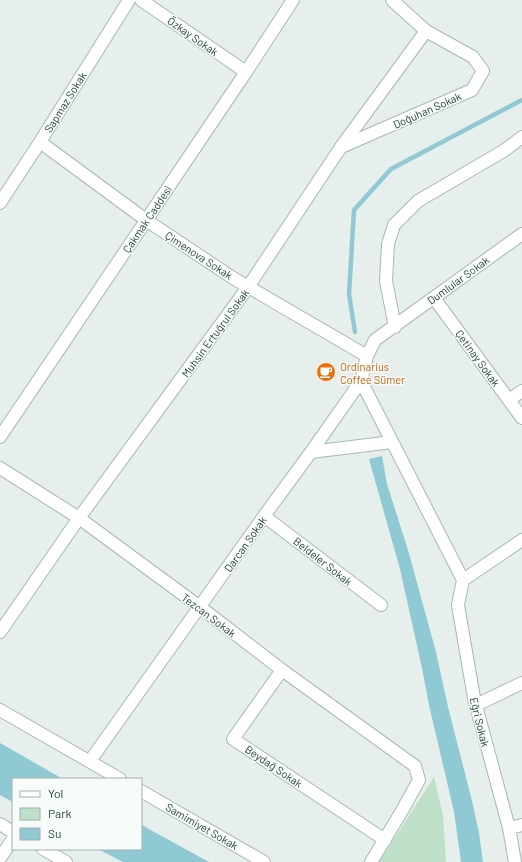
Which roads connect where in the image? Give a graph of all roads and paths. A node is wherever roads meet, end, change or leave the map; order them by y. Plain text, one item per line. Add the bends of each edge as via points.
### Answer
1 (129, 0) edge
2 (141, 0) edge
3 (293, 0) edge
4 (392, 0) edge
5 (426, 31) junction
6 (246, 72) junction
7 (522, 137) edge
8 (40, 142) junction
9 (342, 148) junction
10 (0, 203) edge
11 (146, 220) junction
12 (522, 234) edge
13 (248, 287) junction
14 (434, 298) junction
15 (395, 327) junction
16 (367, 356) junction
17 (361, 381) junction
18 (522, 391) edge
19 (509, 400) junction
20 (522, 418) edge
21 (0, 437) edge
22 (392, 442) junction
23 (311, 452) junction
24 (0, 468) edge
25 (264, 516) junction
26 (79, 518) junction
27 (522, 540) edge
28 (463, 580) junction
29 (381, 606) dead end
30 (200, 607) junction
31 (0, 632) edge
32 (282, 670) junction
33 (522, 683) edge
34 (476, 705) junction
35 (0, 710) edge
36 (90, 761) junction
37 (118, 778) edge
38 (142, 792) edge
39 (0, 824) edge
40 (522, 825) edge
41 (509, 828) junction
42 (12, 831) edge
43 (12, 840) edge
44 (385, 840) junction
45 (45, 850) edge
46 (0, 858) edge
47 (66, 862) edge
48 (264, 862) edge
49 (371, 862) edge
50 (515, 862) edge

1 - 8 street, Sapmaz Sokak
2 - 6 street, Özkay Sokak
3 - 6 street, Çakmak Caddesi
4 - 5 street, Doğuhan Sokak
5 - 9 street, Muhsin Ertuğrul Sokak
5 - 9 street, Doğuhan Sokak via 473,57 483,71 472,90
6 - 11 street, Çakmak Caddesi
7 - 15 street via 505,150 418,201 394,225 388,244 386,282
8 - 10 street, Sapmaz Sokak
8 - 11 street, Çimenova Sokak
9 - 13 street, Muhsin Ertuğrul Sokak
11 - 13 street, Çimenova Sokak
11 - 21 street, Çakmak Caddesi
12 - 14 street, Dumlular Sokak
13 - 16 street, Çimenova Sokak
13 - 26 street, Muhsin Ertuğrul Sokak
14 - 15 street, Dumlular Sokak
14 - 19 street, Çetinay Sokak
15 - 16 street, Darcan Sokak via 375,340
16 - 17 street, Darcan Sokak
17 - 22 street
17 - 23 street, Darcan Sokak
18 - 19 street
19 - 20 street, Çetinay Sokak
22 - 23 street
22 - 28 street
23 - 25 street, Darcan Sokak
24 - 26 street, Tezcan Sokak
25 - 29 street, Beldeler Sokak
25 - 30 street, Darcan Sokak
26 - 30 street, Tezcan Sokak
26 - 31 street, Muhsin Ertuğrul Sokak
27 - 28 street
28 - 34 street, Eğri Sokak via 458,604
30 - 32 street, Tezcan Sokak
30 - 36 street, Darcan Sokak
32 - 44 street, Tezcan Sokak via 416,766 419,780
32 - 44 street, Beydağ Sokak via 233,739
33 - 34 street
34 - 41 street, Eğri Sokak
35 - 36 street
36 - 37 street
38 - 48 street, Samimiyet Sokak
39 - 42 street
40 - 41 street
41 - 50 street, Eğri Sokak
43 - 46 street
44 - 49 street
45 - 47 street

